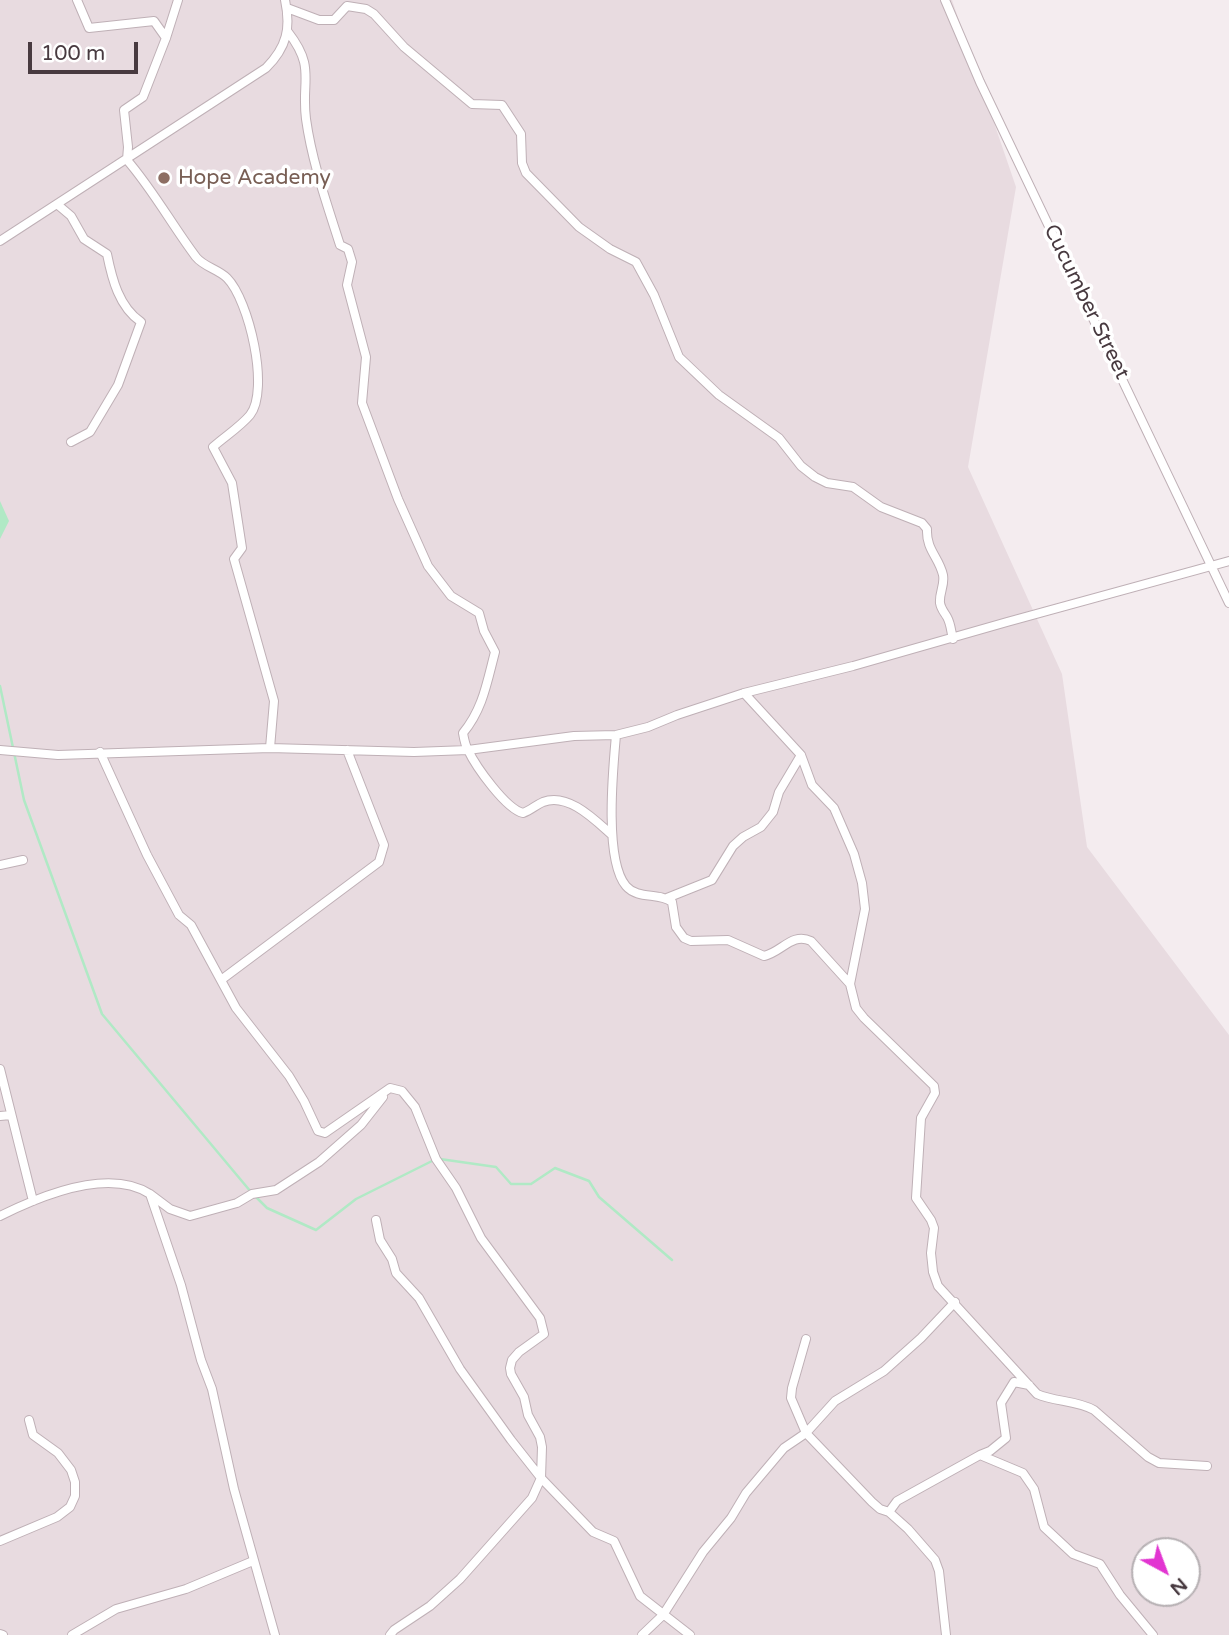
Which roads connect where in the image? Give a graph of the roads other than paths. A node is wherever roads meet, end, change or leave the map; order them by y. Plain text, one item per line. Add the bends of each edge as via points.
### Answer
1 (77, 0) edge
2 (178, 0) edge
3 (945, 0) edge
4 (286, 4) edge
5 (288, 32) junction
6 (166, 38) junction
7 (127, 160) junction
8 (58, 205) junction
9 (0, 242) edge
10 (71, 442) dead end
11 (1229, 561) edge
12 (1213, 566) junction
13 (1229, 603) edge
14 (953, 639) junction
15 (744, 693) junction
16 (616, 735) junction
17 (270, 748) junction
18 (4, 750) edge
19 (347, 750) junction
20 (468, 750) junction
21 (100, 752) junction
22 (801, 755) junction
23 (612, 835) junction
24 (23, 860) dead end
25 (0, 865) edge
26 (667, 898) junction
27 (221, 980) junction
28 (850, 984) junction
29 (0, 1069) edge
30 (390, 1088) junction
31 (11, 1115) junction
32 (0, 1116) edge
33 (150, 1194) junction
34 (33, 1201) junction
35 (0, 1216) edge
36 (376, 1220) dead end
37 (955, 1302) junction
38 (806, 1339) dead end
39 (1029, 1385) junction
40 (29, 1420) dead end
41 (806, 1433) junction
42 (979, 1455) junction
43 (1207, 1466) dead end
44 (541, 1478) junction
45 (889, 1512) junction
46 (0, 1541) edge
47 (253, 1561) junction
48 (663, 1615) junction
49 (72, 1635) edge
50 (275, 1635) edge
51 (390, 1635) edge
52 (642, 1635) edge
53 (690, 1635) edge
54 (946, 1635) edge
55 (1153, 1635) edge

1 - 6 street via 89,28 154,21
2 - 6 street
3 - 12 street, Cucumber Street
4 - 5 street
4 - 14 street via 319,20 334,20 347,6 366,9 472,104 502,106 521,134 526,173 579,227 636,262 679,357 690,369 779,438 815,477 853,487 881,507 922,523 943,572 940,599
5 - 7 street via 282,50 266,68
5 - 20 street via 305,60 306,119 322,191 340,245 348,249 352,262 347,285 366,357 362,403 429,566 451,596 479,613 495,652 482,704 463,733
6 - 7 street via 143,97 124,110
7 - 8 street
7 - 17 street via 199,261 228,279 254,340 260,390 251,414 212,447 232,483 242,548 234,559 274,701
8 - 9 street
8 - 10 street via 71,216 84,239 107,254 112,281 130,315 141,322 118,385 90,432
11 - 12 street
12 - 13 street, Cucumber Street
12 - 14 street
14 - 15 street
15 - 16 street
15 - 22 street
16 - 20 street
16 - 23 street
17 - 19 street
17 - 21 street
18 - 21 street via 73,755
19 - 20 street
19 - 27 street via 384,845 379,862
20 - 23 street via 514,811 523,813 545,802 560,801 587,813
21 - 27 street via 147,855
22 - 26 street via 773,812 761,827 733,846 712,880
22 - 28 street via 812,785 834,808 862,883 865,908
23 - 26 street via 625,885 640,894
24 - 25 street
26 - 28 street via 674,906 676,927 691,941 728,940 764,956 804,938
27 - 30 street via 246,1024 289,1076 318,1131 336,1127
28 - 37 street via 864,1018 934,1086 922,1118 916,1198 934,1227 931,1253 938,1286
29 - 31 street
30 - 33 street via 361,1125 319,1162 276,1190 190,1216 170,1209
30 - 44 street via 402,1091 415,1107 436,1158 481,1238 544,1328 541,1337 519,1352 510,1367 540,1437
31 - 32 street
31 - 34 street
33 - 34 street via 137,1186 94,1185
33 - 47 street via 212,1389
34 - 35 street
36 - 44 street via 380,1240 397,1273 419,1298 460,1369
37 - 39 street
37 - 41 street via 884,1371 835,1401
38 - 41 street via 791,1394
39 - 42 street via 1014,1382 1001,1403 1006,1438
39 - 43 street via 1045,1398 1094,1410 1159,1463
40 - 46 street via 33,1434 71,1470 75,1496 57,1517
41 - 45 street via 872,1502
41 - 48 street via 784,1448 746,1493
42 - 45 street via 897,1501
42 - 55 street via 1023,1473 1034,1489 1044,1527 1073,1553 1100,1564
44 - 48 street via 593,1532 614,1541 640,1596
44 - 51 street via 532,1498 460,1579
45 - 54 street via 935,1560
47 - 49 street via 116,1609
47 - 50 street
48 - 52 street
48 - 53 street

